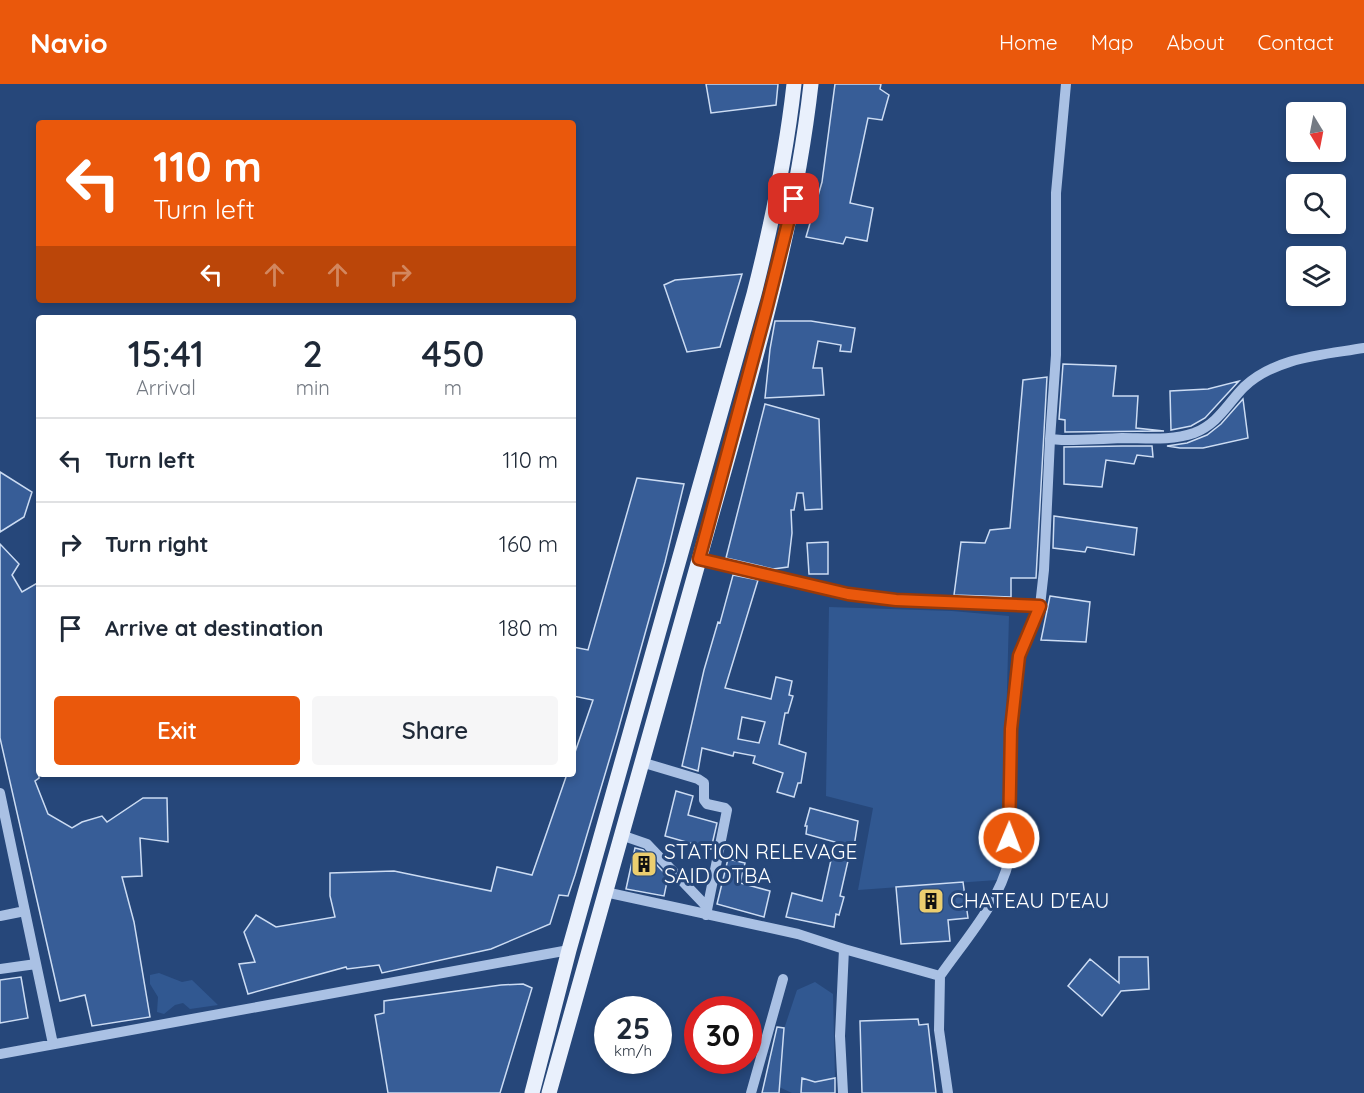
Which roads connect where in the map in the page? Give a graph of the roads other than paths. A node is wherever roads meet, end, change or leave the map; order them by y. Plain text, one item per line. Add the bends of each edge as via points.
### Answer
1 (794, 84) edge
2 (811, 84) edge
3 (1066, 84) edge
4 (1364, 348) edge
5 (1050, 439) junction
6 (699, 559) junction
7 (1040, 606) junction
8 (641, 762) junction
9 (0, 794) edge
10 (621, 835) junction
11 (605, 892) junction
12 (25, 911) junction
13 (706, 911) junction
14 (0, 916) edge
15 (844, 949) junction
16 (569, 951) junction
17 (36, 964) junction
18 (0, 969) edge
19 (940, 976) junction
20 (783, 979) dead end
21 (53, 1044) junction
22 (0, 1054) edge
23 (532, 1093) edge
24 (549, 1093) edge
25 (751, 1093) edge
26 (843, 1093) edge
27 (948, 1093) edge

1 - 16 main road via 774,212 754,294
2 - 6 main road via 788,230
3 - 5 street via 1056,193 1056,355
4 - 5 street via 1279,364 1244,387 1213,422 1195,432 1161,438
5 - 7 street
6 - 7 street via 848,594
6 - 8 main road
7 - 19 street via 1019,656 1011,729 1009,860 1005,876
8 - 10 main road
8 - 13 street via 698,779 704,783 707,804 727,810
9 - 12 street
10 - 11 main road
10 - 13 street via 647,844
11 - 13 street
11 - 24 main road
12 - 14 street
12 - 17 street
13 - 15 street
15 - 19 street
15 - 26 street via 840,1036
16 - 21 street
16 - 23 main road
17 - 18 street
17 - 21 street
19 - 27 street via 939,1030
20 - 25 street
21 - 22 street

